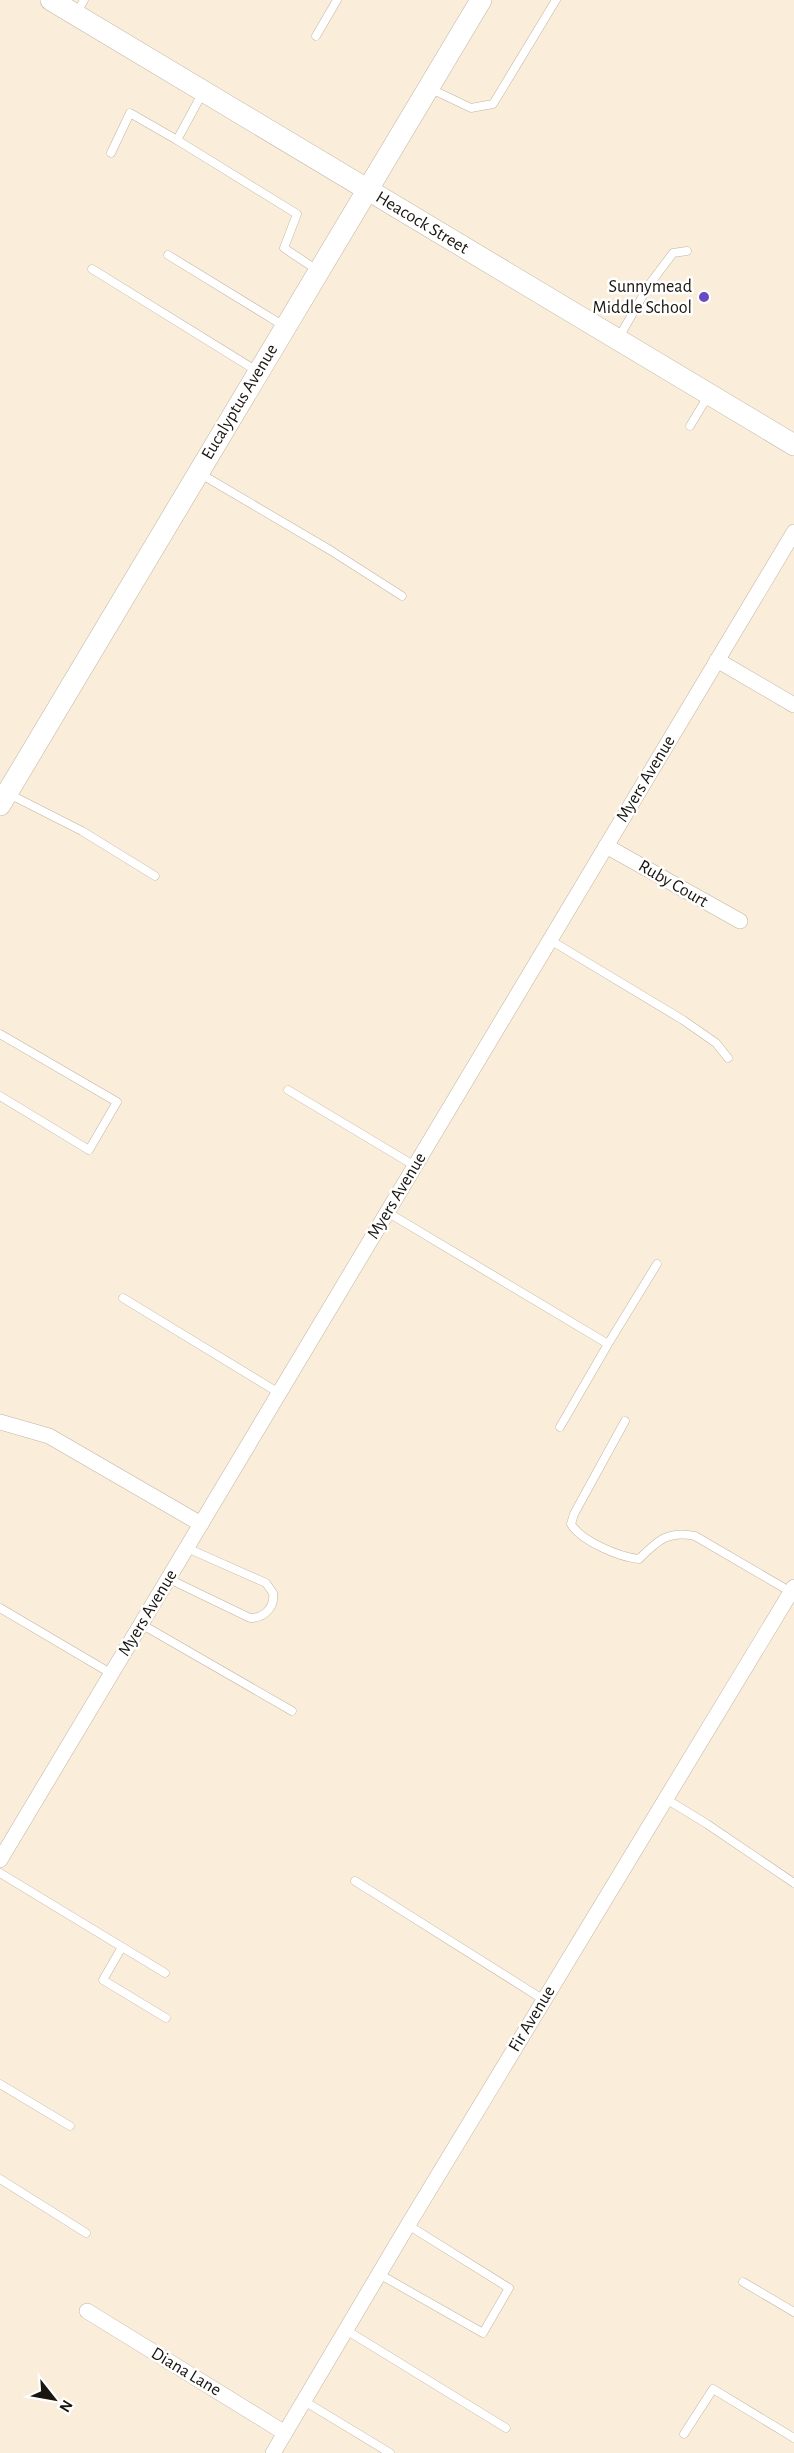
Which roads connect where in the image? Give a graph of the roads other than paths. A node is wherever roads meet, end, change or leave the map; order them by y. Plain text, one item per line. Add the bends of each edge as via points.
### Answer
1 (51, 0) edge
2 (337, 0) edge
3 (481, 0) edge
4 (556, 0) edge
5 (80, 8) edge
6 (316, 36) dead end
7 (428, 87) junction
8 (203, 92) junction
9 (177, 140) junction
10 (111, 153) dead end
11 (366, 190) junction
12 (687, 251) dead end
13 (168, 255) dead end
14 (92, 269) dead end
15 (318, 271) junction
16 (285, 327) junction
17 (618, 340) junction
18 (258, 372) junction
19 (709, 394) junction
20 (690, 426) dead end
21 (794, 445) edge
22 (198, 473) junction
23 (794, 532) edge
24 (402, 596) dead end
25 (717, 660) junction
26 (794, 705) edge
27 (4, 799) edge
28 (606, 846) junction
29 (155, 876) dead end
30 (740, 921) dead end
31 (550, 940) junction
32 (0, 1034) edge
33 (728, 1058) dead end
34 (288, 1090) dead end
35 (0, 1096) edge
36 (415, 1166) junction
37 (387, 1212) junction
38 (657, 1264) dead end
39 (123, 1298) dead end
40 (608, 1344) junction
41 (279, 1393) junction
42 (625, 1421) dead end
43 (0, 1422) edge
44 (560, 1427) dead end
45 (201, 1524) junction
46 (187, 1548) junction
47 (168, 1579) junction
48 (793, 1590) edge
49 (0, 1608) edge
50 (141, 1624) junction
51 (112, 1674) junction
52 (292, 1711) dead end
53 (666, 1799) junction
54 (0, 1860) edge
55 (0, 1873) edge
56 (355, 1881) dead end
57 (794, 1883) edge
58 (122, 1947) junction
59 (165, 1973) dead end
60 (544, 2000) junction
61 (166, 2018) dead end
62 (0, 2084) edge
63 (70, 2126) dead end
64 (0, 2179) edge
65 (408, 2225) junction
66 (86, 2233) dead end
67 (379, 2274) junction
68 (743, 2282) dead end
69 (87, 2311) dead end
70 (794, 2312) edge
71 (346, 2330) junction
72 (304, 2401) junction
73 (506, 2428) dead end
74 (285, 2433) junction
75 (684, 2434) dead end
76 (794, 2438) edge
77 (273, 2453) edge
78 (390, 2453) edge

1 - 5 street, Heacock Street
2 - 6 lane
3 - 7 street, Eucalyptus Avenue
4 - 7 lane via 492,104 471,108
5 - 8 street, Heacock Street
7 - 11 street, Eucalyptus Avenue
8 - 9 lane
8 - 11 street, Heacock Street
9 - 10 lane via 130,113
9 - 15 lane via 297,214 284,248
11 - 15 street, Eucalyptus Avenue
11 - 17 street, Heacock Street
12 - 17 lane via 673,254 649,285
13 - 16 lane
14 - 18 lane
15 - 16 street, Eucalyptus Avenue
16 - 18 street, Eucalyptus Avenue
17 - 19 street, Heacock Street
18 - 22 street, Eucalyptus Avenue
19 - 20 lane
19 - 21 street, Heacock Street
22 - 24 lane
22 - 27 street, Eucalyptus Avenue
23 - 25 street, Myers Avenue
25 - 26 street
25 - 28 street, Myers Avenue
27 - 29 lane via 82,831
28 - 30 street, Ruby Court
28 - 31 street, Myers Avenue
31 - 33 lane via 683,1020 716,1043
31 - 36 street, Myers Avenue
32 - 35 lane via 117,1102 89,1150
34 - 36 lane
36 - 37 street, Myers Avenue
37 - 40 lane
37 - 41 street, Myers Avenue
38 - 40 lane
39 - 41 lane
40 - 44 lane
41 - 45 street, Myers Avenue
42 - 48 lane via 574,1514 574,1530 608,1550 639,1559 657,1541 680,1533 695,1536
43 - 45 street via 49,1436
45 - 46 street, Myers Avenue
46 - 47 street, Myers Avenue
46 - 47 lane via 266,1583 273,1593 272,1606 265,1614 250,1618
47 - 50 street, Myers Avenue
48 - 53 street, Fir Avenue
49 - 51 lane
50 - 51 street, Myers Avenue
50 - 52 lane
51 - 54 street, Myers Avenue
53 - 57 lane
53 - 60 street, Fir Avenue
55 - 58 lane
56 - 60 lane
58 - 59 lane
58 - 61 lane via 103,1980
60 - 65 street, Fir Avenue
62 - 63 lane
64 - 66 lane
65 - 67 street, Fir Avenue
65 - 67 lane via 509,2288 483,2333
67 - 71 street, Fir Avenue
68 - 70 lane
69 - 74 street, Diana Lane
71 - 72 street, Fir Avenue
71 - 73 lane
72 - 74 street, Fir Avenue
72 - 78 lane
74 - 77 street, Fir Avenue
75 - 76 lane via 713,2389

